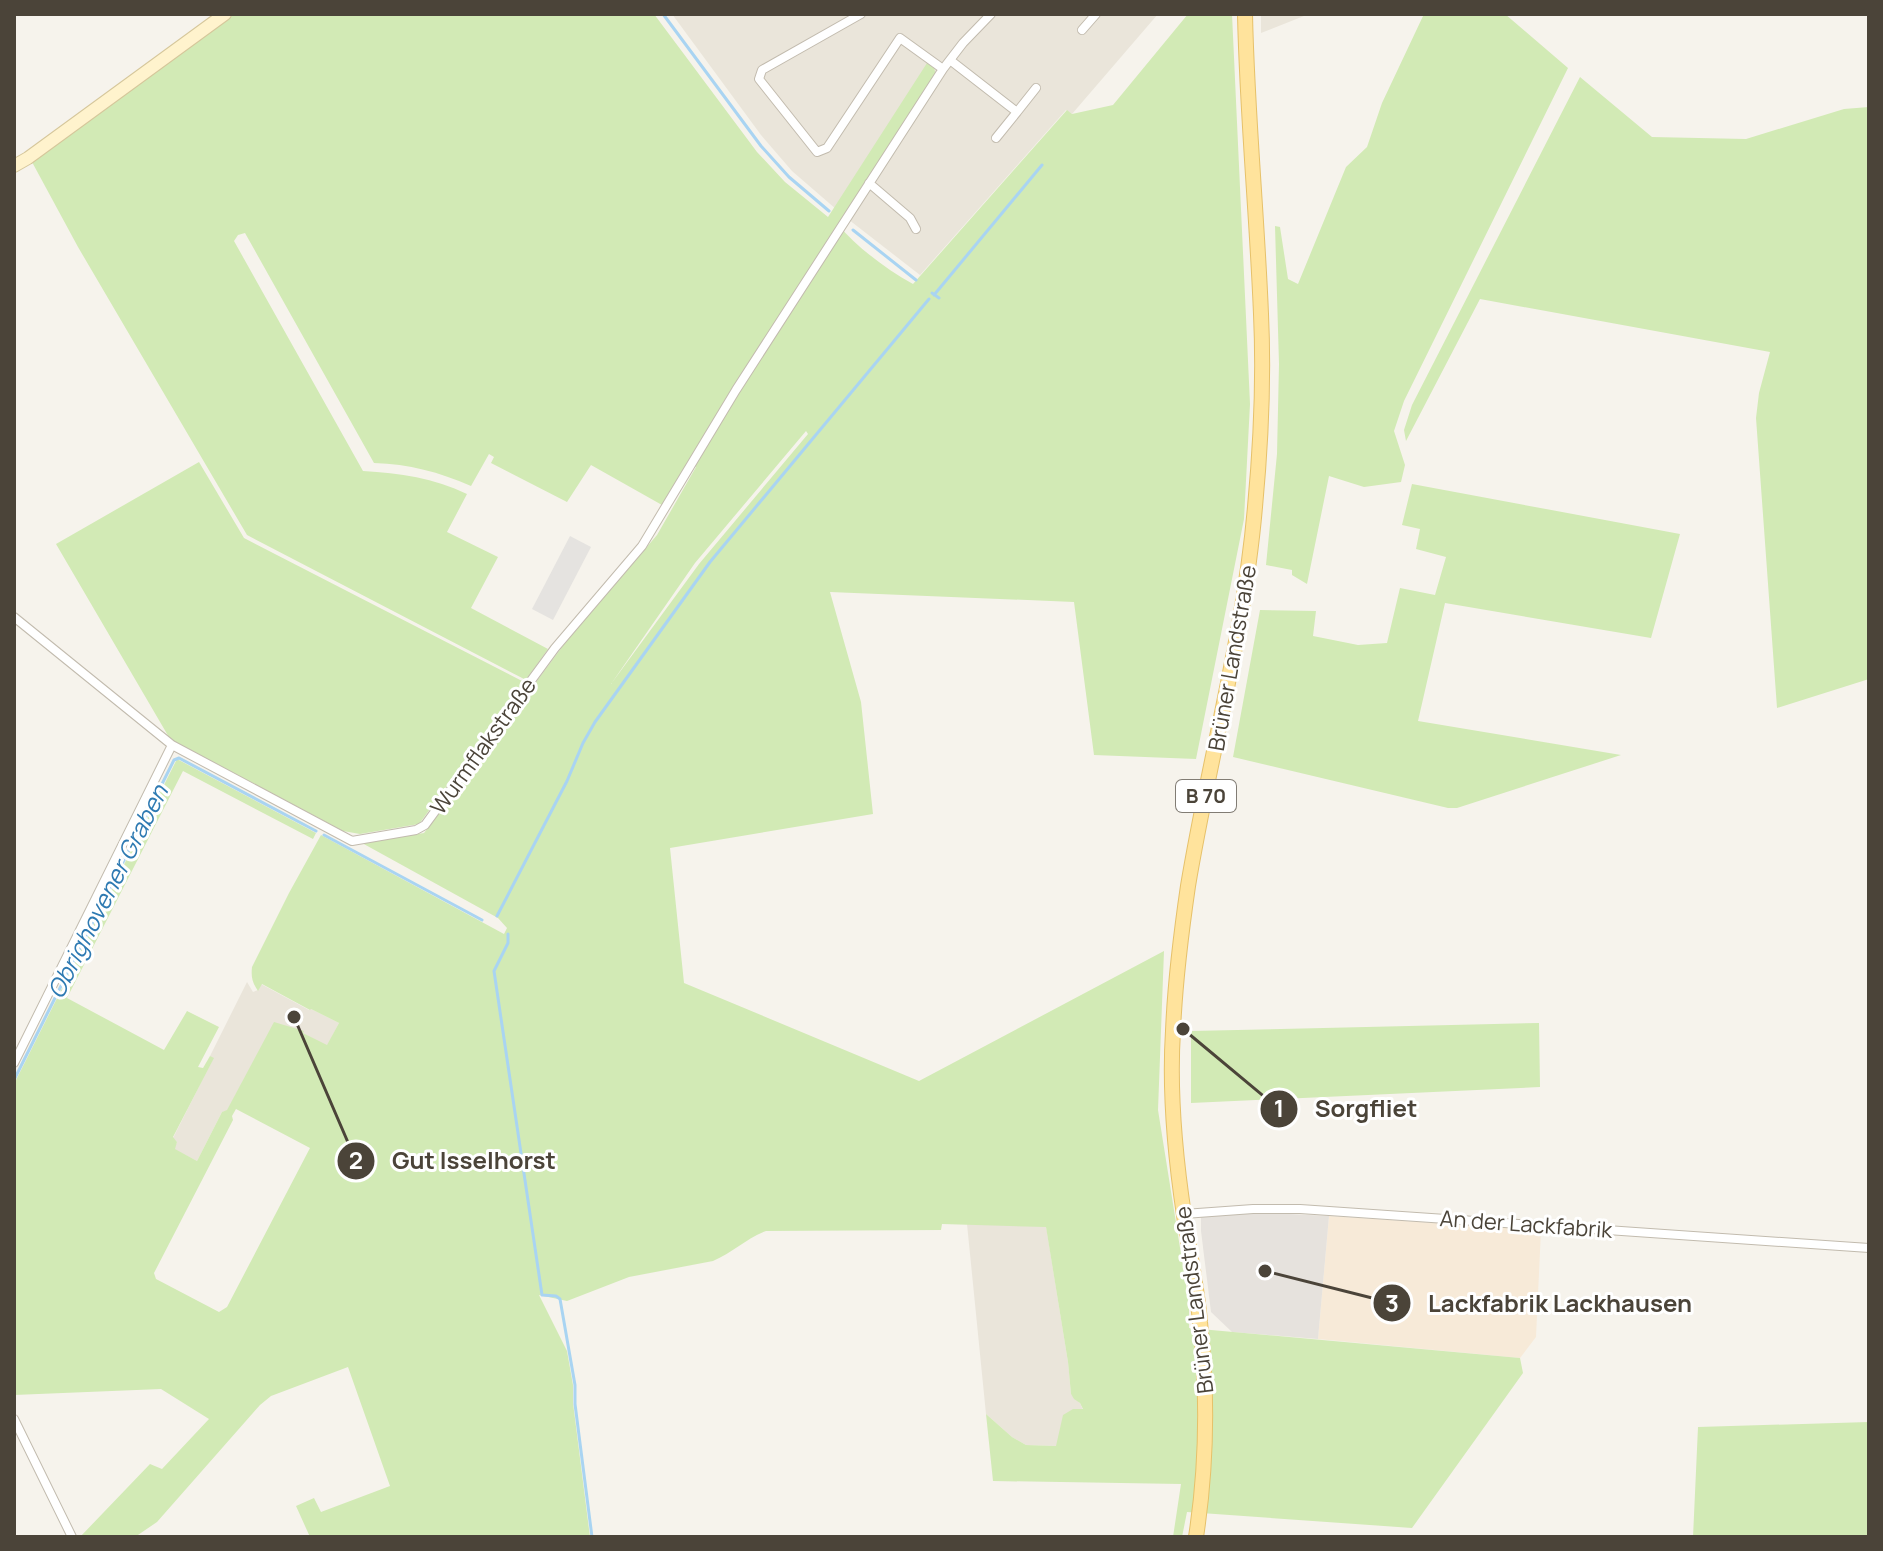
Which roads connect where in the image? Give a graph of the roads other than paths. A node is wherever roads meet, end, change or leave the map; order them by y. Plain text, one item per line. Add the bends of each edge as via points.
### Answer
1 (225, 14) edge
2 (861, 14) edge
3 (991, 14) edge
4 (1096, 14) edge
5 (1245, 14) edge
6 (1082, 30) dead end
7 (950, 60) junction
8 (943, 69) junction
9 (1036, 88) dead end
10 (1017, 112) junction
11 (996, 138) dead end
12 (14, 166) edge
13 (869, 183) junction
14 (916, 229) dead end
15 (14, 617) edge
16 (172, 745) junction
17 (14, 1063) edge
18 (1184, 1214) junction
19 (1869, 1248) edge
20 (14, 1419) edge
21 (72, 1537) edge
22 (1196, 1537) edge

1 - 12 street
2 - 8 street via 762,70 759,79 817,152 827,148 900,38
3 - 7 street, Wurmflakstraße
4 - 6 street
5 - 18 main road, Brüner Landstraße / B 70 via 1261,318 1260,448 1247,580 1176,974 1172,1088
7 - 8 street, Wurmflakstraße
7 - 10 street
8 - 13 street, Wurmflakstraße
9 - 10 street
10 - 11 street
13 - 14 street
13 - 16 street, Wurmflakstraße via 642,546 555,648 425,825 352,841
15 - 16 street, Wurmflakstraße
16 - 17 street
18 - 19 street, An der Lackfabrik via 1300,1209
18 - 22 main road, Brüner Landstraße / B 70 via 1205,1370 1206,1446
20 - 21 street

